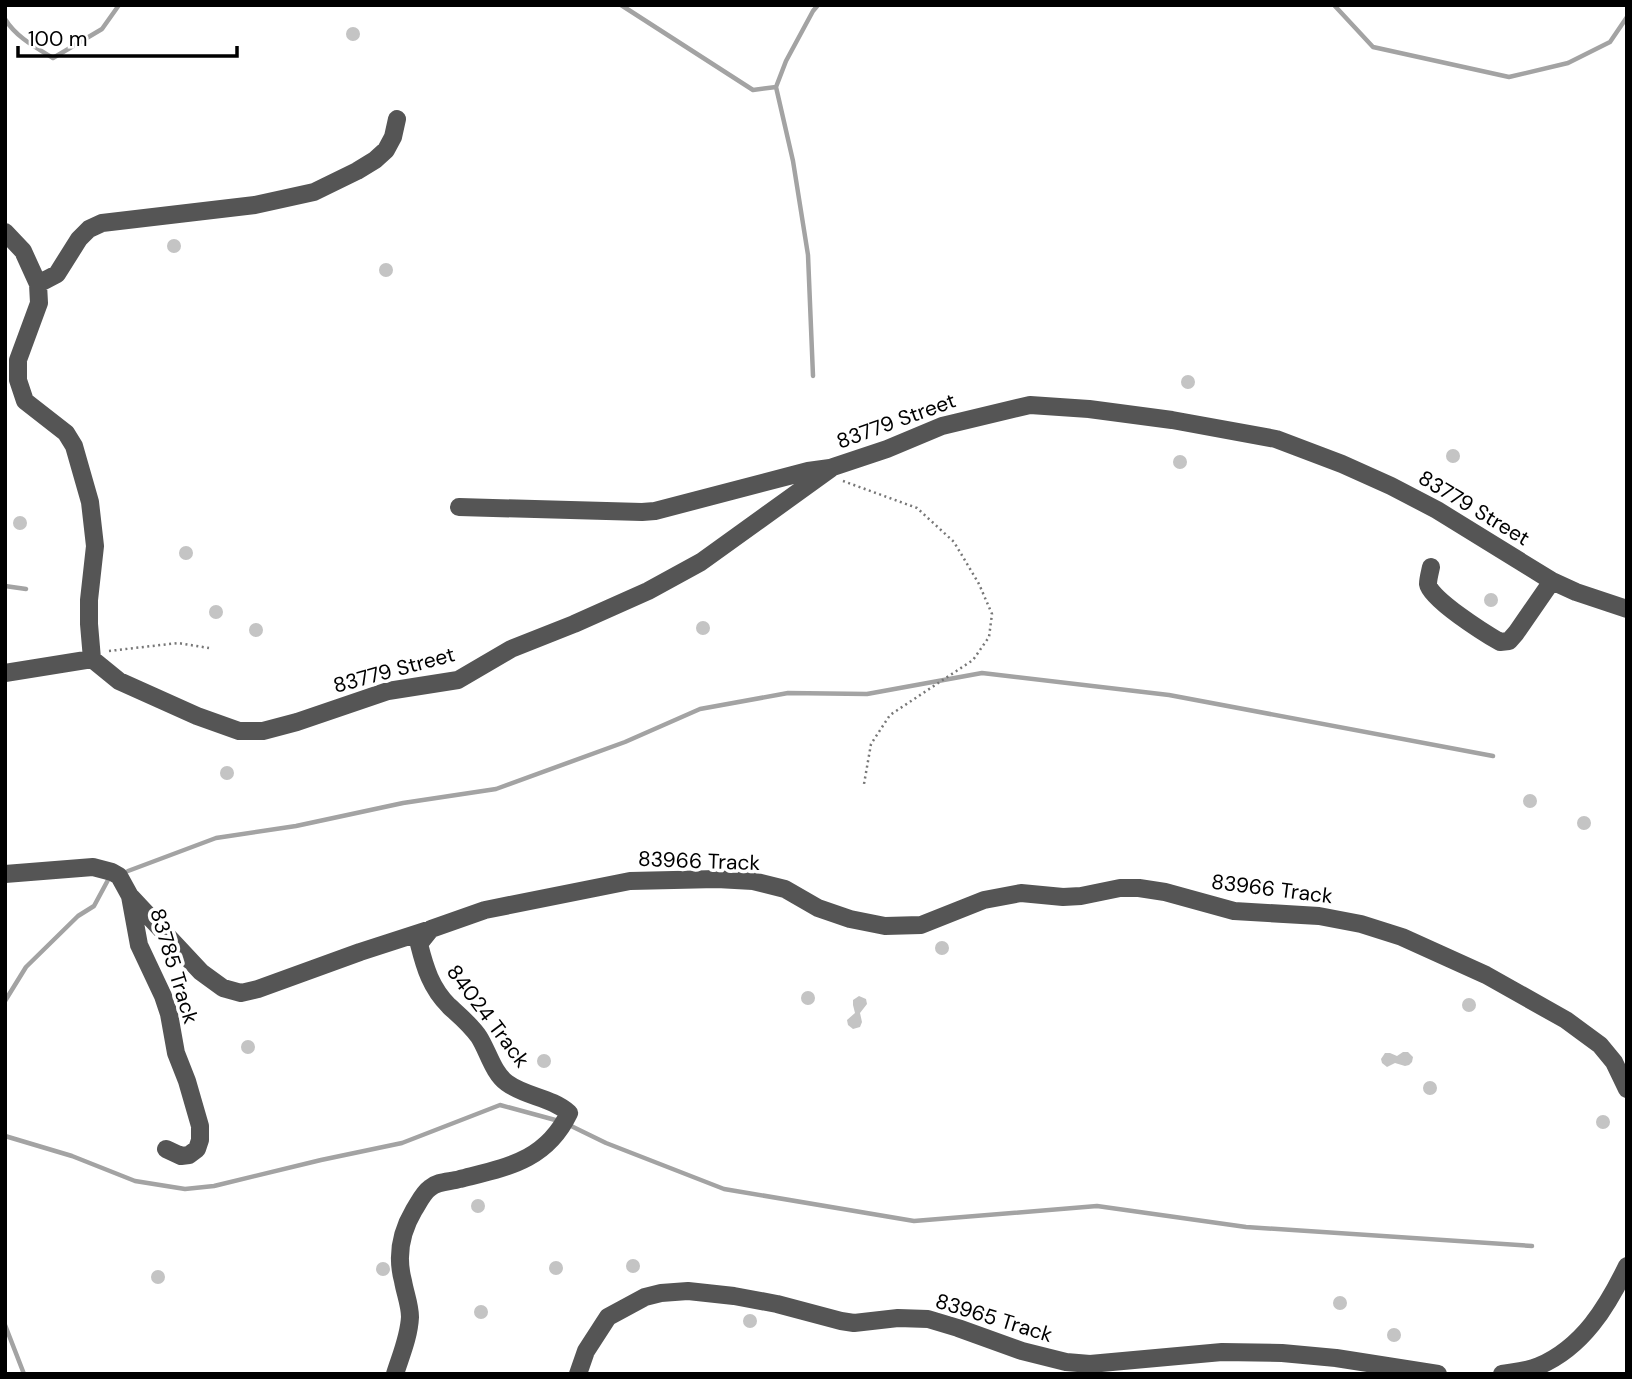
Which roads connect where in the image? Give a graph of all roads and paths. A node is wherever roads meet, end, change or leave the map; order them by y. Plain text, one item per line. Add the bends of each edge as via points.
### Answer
1 (397, 119) dead end
2 (5, 232) edge
3 (38, 284) junction
4 (828, 471) junction
5 (459, 508) dead end
6 (1431, 567) dead end
7 (1552, 580) junction
8 (1627, 610) edge
9 (209, 649) dead end
10 (92, 656) junction
11 (5, 673) edge
12 (864, 784) dead end
13 (5, 874) edge
14 (130, 896) junction
15 (431, 929) junction
16 (1627, 1089) edge
17 (166, 1149) dead end
18 (1627, 1266) edge
19 (395, 1374) edge
20 (578, 1374) edge
21 (1438, 1374) edge
22 (1502, 1374) edge

1 - 3 street via 393,137 381,155 314,192 255,205 102,223 79,239 57,274
2 - 3 street via 23,251
3 - 10 street via 39,303 18,360 18,380 25,401 66,433 74,446 90,502 95,546 89,600
4 - 5 street via 808,471 642,512
4 - 7 street, 83779 Street via 942,426 1030,405 1172,420 1276,439 1342,464 1437,510
4 - 10 street, 83779 Street via 701,562 648,591 511,649 458,680 388,691 263,731 239,731 197,716 118,681
4 - 12 path via 917,508 954,542 992,614 989,637 973,660 890,715 871,744
6 - 7 street via 1428,585 1433,594 1500,642 1516,634
7 - 8 street, 83779 Street
9 - 10 path via 178,643
10 - 11 street
13 - 14 street, 83785 Track via 93,867 119,876
14 - 15 street, 83966 Track via 201,972 223,988 241,993
14 - 17 street, 83785 Track via 139,945 163,996 200,1126 197,1149 188,1156
15 - 16 street, 83966 Track via 485,910 630,880 753,881 785,889 850,919 885,926 921,925 984,900 1021,893 1063,897 1139,888 1234,911 1319,916 1402,937 1486,975 1566,1020 1600,1045
15 - 19 street, 84024 Track via 419,944 433,987 478,1036 504,1082 569,1113 549,1141 520,1163 440,1183 423,1196 400,1242 410,1314
18 - 22 street via 1602,1311 1572,1348 1538,1367
20 - 21 street, 83965 Track via 586,1351 608,1317 645,1297 688,1291 755,1300 854,1323 928,1319 1066,1362 1282,1353

